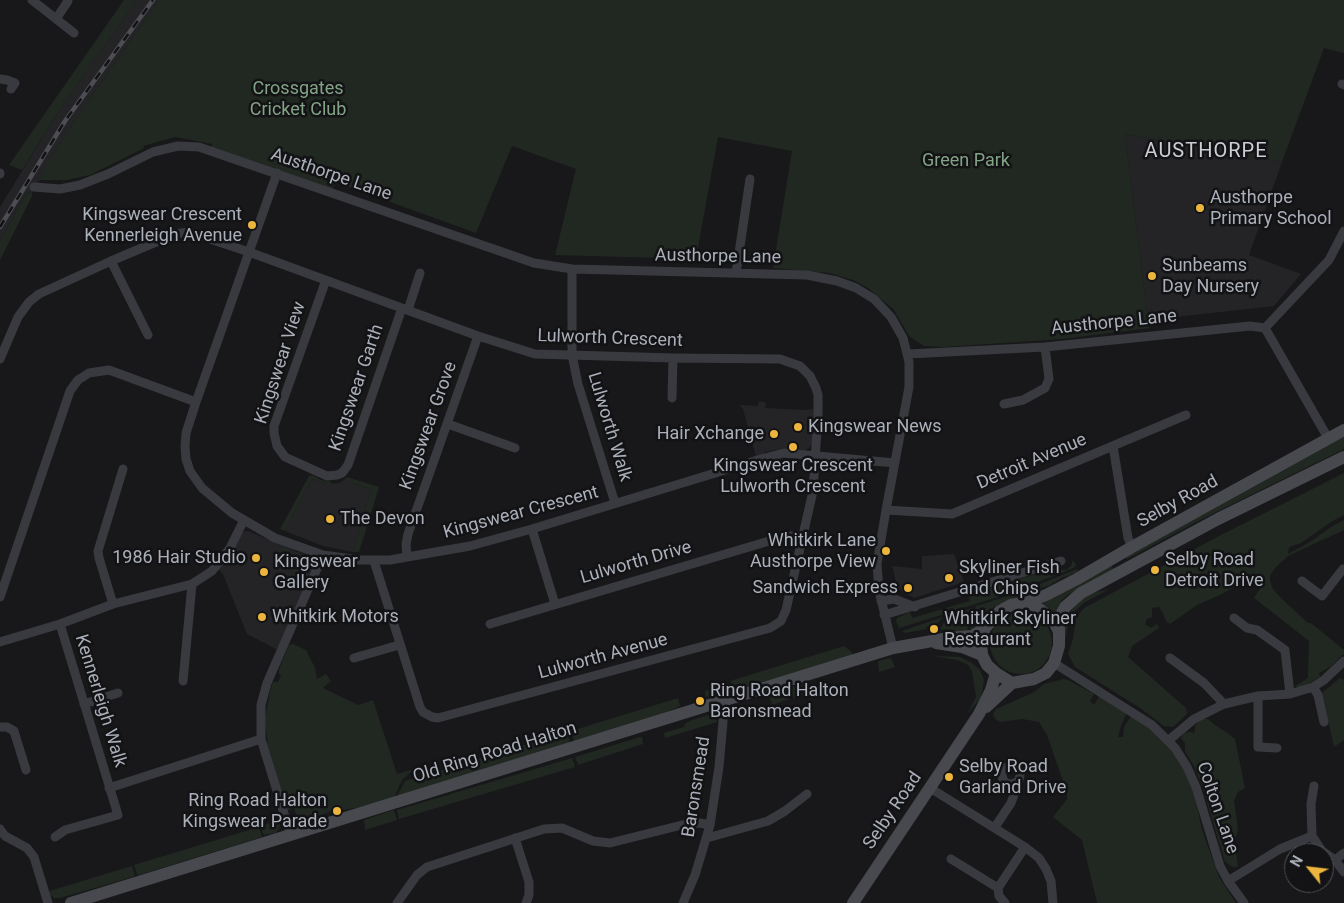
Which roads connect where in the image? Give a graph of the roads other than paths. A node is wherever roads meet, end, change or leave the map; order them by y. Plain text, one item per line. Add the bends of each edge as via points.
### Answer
1 (32, 0) edge
2 (68, 1) edge
3 (56, 19) junction
4 (74, 33) dead end
5 (0, 79) edge
6 (11, 89) dead end
7 (277, 173) junction
8 (750, 180) dead end
9 (34, 187) dead end
10 (1344, 231) edge
11 (249, 252) junction
12 (111, 261) junction
13 (572, 269) junction
14 (736, 272) junction
15 (420, 273) dead end
16 (326, 280) junction
17 (405, 309) junction
18 (1265, 328) junction
19 (148, 335) dead end
20 (478, 336) junction
21 (1045, 347) junction
22 (908, 354) junction
23 (572, 355) junction
24 (673, 358) junction
25 (0, 359) edge
26 (672, 398) dead end
27 (196, 402) junction
28 (1004, 404) dead end
29 (1186, 415) dead end
30 (448, 424) junction
31 (1344, 430) edge
32 (1328, 438) junction
33 (1113, 446) junction
34 (515, 448) dead end
35 (815, 456) junction
36 (1344, 457) edge
37 (895, 463) junction
38 (310, 468) joint
39 (123, 469) dead end
40 (615, 504) junction
41 (886, 510) junction
42 (244, 520) junction
43 (532, 529) junction
44 (802, 536) junction
45 (1132, 547) junction
46 (323, 555) junction
47 (407, 557) junction
48 (374, 561) junction
49 (1061, 561) dead end
50 (1344, 570) edge
51 (1302, 580) dead end
52 (192, 584) junction
53 (0, 597) edge
54 (881, 601) junction
55 (1028, 602) junction
56 (112, 604) junction
57 (555, 604) junction
58 (915, 607) junction
59 (884, 615) junction
60 (1234, 618) dead end
61 (60, 624) junction
62 (490, 624) dead end
63 (985, 628) junction
64 (1060, 632) junction
65 (0, 642) edge
66 (930, 642) junction
67 (399, 645) junction
68 (893, 648) junction
69 (982, 655) junction
70 (354, 658) dead end
71 (1170, 658) dead end
72 (1344, 662) edge
73 (1054, 663) junction
74 (996, 673) junction
75 (183, 681) dead end
76 (1012, 683) junction
77 (1313, 687) junction
78 (118, 694) dead end
79 (1290, 694) junction
80 (1258, 696) junction
81 (722, 702) junction
82 (84, 704) junction
83 (1224, 704) junction
84 (979, 714) junction
85 (1324, 722) dead end
86 (0, 727) edge
87 (261, 739) junction
88 (1169, 740) junction
89 (1277, 748) dead end
90 (26, 770) dead end
91 (1014, 783) dead end
92 (1314, 786) dead end
93 (109, 788) junction
94 (930, 788) junction
95 (807, 794) dead end
96 (710, 825) junction
97 (994, 828) junction
98 (0, 829) edge
99 (291, 836) junction
100 (1312, 836) junction
101 (55, 837) dead end
102 (515, 838) junction
103 (708, 838) junction
104 (1025, 846) junction
105 (1344, 853) edge
106 (951, 859) dead end
107 (1335, 860) junction
108 (1344, 872) edge
109 (1228, 881) junction
110 (998, 888) junction
111 (48, 903) edge
112 (71, 903) edge
113 (397, 903) edge
114 (526, 903) edge
115 (683, 903) edge
116 (853, 903) edge
117 (1005, 903) edge
118 (1053, 903) edge
119 (1244, 903) edge

1 - 3 street
2 - 3 street
3 - 4 street
5 - 6 street via 15,83
7 - 9 street, Austhorpe Lane via 199,147 178,146 153,152 80,185 60,189
7 - 11 street, Kingswear Crescent
7 - 13 street, Austhorpe Lane via 534,263
8 - 14 street
10 - 18 street via 1329,260
11 - 12 street, Lulworth Crescent via 182,232
11 - 16 street, Lulworth Crescent
11 - 27 street, Kingswear Crescent
12 - 19 street
12 - 25 street, Lulworth Crescent via 34,298 15,322
13 - 14 street, Austhorpe Lane
13 - 23 street, Lulworth Walk
14 - 22 street, Austhorpe Lane via 817,276 856,288 874,299 891,317
15 - 17 street, Kingswear Garth
16 - 17 street, Lulworth Crescent
16 - 38 street, Kingswear View via 274,426 277,446 285,457
17 - 20 street, Lulworth Crescent
17 - 38 street, Kingswear Garth via 346,470 332,476
18 - 21 street, Austhorpe Lane via 1250,326
18 - 32 street
20 - 23 street, Lulworth Crescent via 536,354
20 - 30 street, Kingswear Grove
21 - 22 street, Austhorpe Lane
21 - 28 street via 1049,380 1046,388 1023,400
22 - 37 street via 909,387
23 - 24 street, Lulworth Crescent
23 - 40 street, Lulworth Walk
24 - 26 street
24 - 35 street, Lulworth Crescent via 780,359 800,366 810,376 818,395
27 - 42 street, Kingswear Crescent via 185,439 190,471 212,497
27 - 53 street via 109,370 96,371 78,380 70,391
29 - 33 street, Detroit Avenue
30 - 34 street
30 - 47 street, Kingswear Grove via 408,534
31 - 32 main road, Selby Road
32 - 45 main road, Selby Road
33 - 41 street, Detroit Avenue via 952,514
33 - 45 street
35 - 37 street, Kingswear Crescent
35 - 40 street, Kingswear Crescent via 784,454 761,459
35 - 44 street, Lulworth Avenue via 813,490
36 - 64 main road, Selby Road via 1218,519 1081,593 1065,607 1059,618
37 - 41 street
39 - 56 street via 98,551
40 - 43 street, Kingswear Crescent
41 - 54 street via 877,564
42 - 46 street, Kingswear Crescent via 275,538
42 - 52 street via 230,548 212,571
43 - 47 street, Kingswear Crescent via 470,546
43 - 57 street
44 - 57 street, Lulworth Drive via 786,536
44 - 67 street, Lulworth Avenue via 784,616 776,625 761,631 438,718 427,715 420,707
45 - 55 main road, Selby Road via 1077,579
46 - 48 street, Kingswear Crescent
46 - 87 street via 264,692
47 - 48 street, Kingswear Crescent
48 - 67 street, Lulworth Avenue
49 - 58 street
50 - 51 street via 1322,596
52 - 56 street
52 - 75 street
54 - 58 street via 894,599
54 - 59 street
55 - 63 main road via 1000,611
55 - 64 main road via 1054,621
56 - 61 street
57 - 62 street, Lulworth Drive
58 - 59 street
59 - 68 street
60 - 79 street via 1285,650
61 - 65 street
61 - 82 street, Kennerleigh Walk
63 - 66 main road, Old Ring Road Halton via 972,636
63 - 69 main road via 981,641
64 - 73 main road
66 - 68 main road, Old Ring Road Halton
66 - 69 main road, Old Ring Road Halton via 962,647
67 - 70 street
68 - 81 main road, Old Ring Road Halton
69 - 74 main road
71 - 83 street via 1204,683
72 - 77 street
73 - 76 main road via 1040,676
73 - 88 street, Colton Lane via 1143,718
74 - 76 main road
74 - 84 main road, Selby Road
76 - 84 main road, Selby Road
77 - 79 street
77 - 85 street
78 - 82 street
79 - 80 street
80 - 83 street
80 - 89 street via 1258,748
81 - 96 street, Baronsmead via 719,767
81 - 99 main road, Old Ring Road Halton
82 - 93 street, Kennerleigh Walk
83 - 88 street via 1194,720
84 - 94 main road, Selby Road
86 - 90 street via 7,726 14,731
87 - 93 street, Kennerleigh Walk
87 - 99 street
88 - 109 street, Colton Lane via 1192,776 1213,846
91 - 97 street via 1011,803
92 - 100 street via 1311,795
93 - 101 street, Kennerleigh Walk via 118,815 70,828
94 - 97 street
94 - 116 main road, Selby Road
95 - 103 street via 768,821
96 - 102 street via 686,824 615,843 593,841 556,828
96 - 103 street, Baronsmead
97 - 104 street
98 - 111 street via 34,857
99 - 112 main road, Old Ring Road Halton
100 - 107 street via 1322,851
100 - 109 street via 1280,849
102 - 113 street via 427,867 417,875
102 - 114 street via 529,882
103 - 115 street, Baronsmead
104 - 110 street
104 - 118 street via 1046,869 1053,887
105 - 107 street
106 - 110 street
107 - 108 street
109 - 119 street, Colton Lane
110 - 117 street

